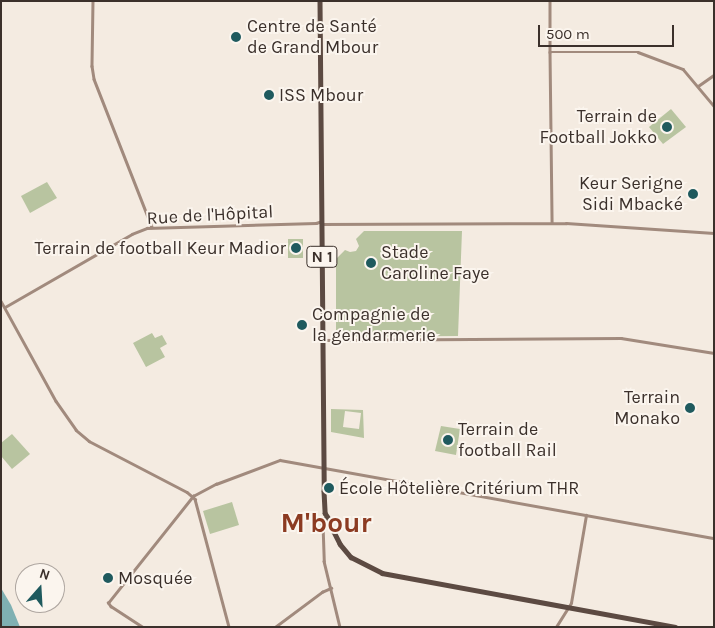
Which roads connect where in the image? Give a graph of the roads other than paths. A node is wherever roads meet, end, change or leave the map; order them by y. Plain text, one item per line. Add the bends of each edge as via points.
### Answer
1 (93, 1) edge
2 (320, 1) edge
3 (550, 1) edge
4 (550, 52) junction
5 (714, 75) edge
6 (698, 86) junction
7 (714, 106) edge
8 (320, 223) junction
9 (552, 223) junction
10 (152, 227) junction
11 (714, 233) edge
12 (1, 301) edge
13 (5, 307) junction
14 (322, 340) junction
15 (714, 353) edge
16 (324, 467) junction
17 (193, 496) junction
18 (586, 515) junction
19 (327, 525) junction
20 (714, 538) edge
21 (331, 588) junction
22 (569, 608) junction
23 (142, 627) edge
24 (229, 627) edge
25 (275, 627) edge
26 (340, 627) edge
27 (556, 627) edge
28 (675, 627) edge

1 - 10 main road via 94,80
2 - 8 highway, N 1
3 - 4 main road
4 - 6 main road via 638,52 683,70
4 - 9 main road
5 - 6 main road
6 - 7 main road
8 - 9 main road, Rue de l'Hôpital
8 - 10 main road, Rue de l'Hôpital
8 - 14 highway, N 1
9 - 11 main road, Rue de l'Hôpital
10 - 13 main road, Rue de l'Hôpital via 132,234
12 - 13 main road
13 - 17 main road via 76,430
14 - 15 main road via 621,338
14 - 16 highway, N 1
16 - 17 main road via 278,461
16 - 18 main road
16 - 19 highway, N 1
17 - 23 main road via 108,603
17 - 24 main road via 200,510
18 - 20 main road
18 - 22 main road
19 - 21 main road via 323,555
19 - 22 highway, N 1 via 351,557 382,574
21 - 25 main road via 319,593
21 - 26 main road
22 - 27 main road
22 - 28 highway, N 1

